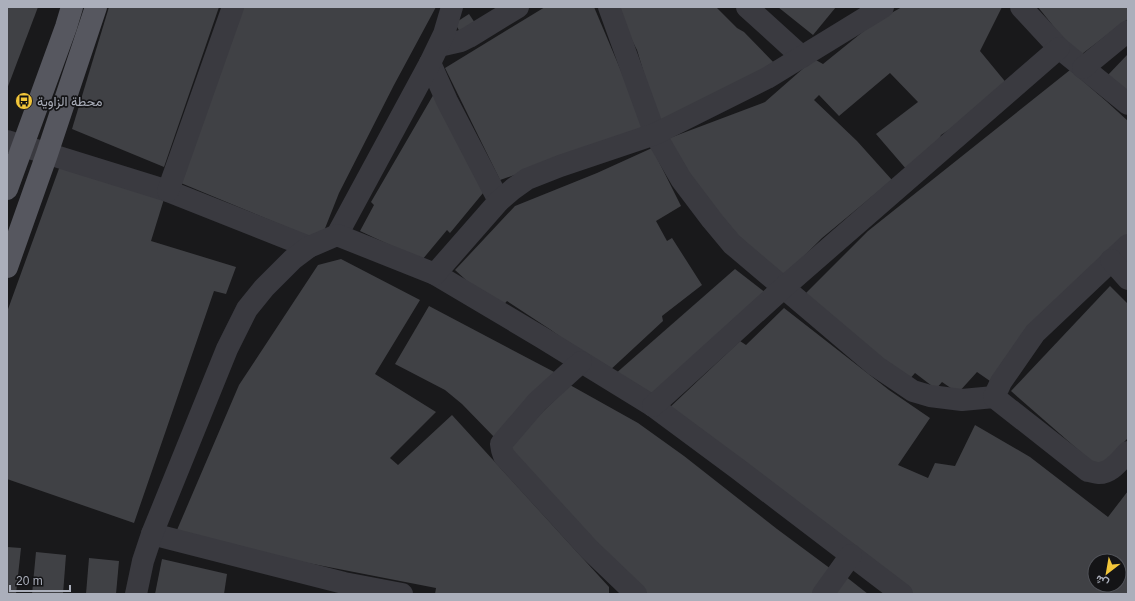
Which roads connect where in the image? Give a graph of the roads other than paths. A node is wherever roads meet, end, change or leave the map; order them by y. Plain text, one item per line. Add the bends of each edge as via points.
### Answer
1 (72, 7) edge
2 (96, 7) edge
3 (234, 7) edge
4 (452, 7) edge
5 (518, 7) edge
6 (609, 7) edge
7 (747, 7) edge
8 (883, 7) edge
9 (1021, 7) edge
10 (1128, 31) edge
11 (1060, 48) junction
12 (434, 55) junction
13 (802, 57) junction
14 (1083, 68) junction
15 (1128, 104) edge
16 (655, 134) junction
17 (15, 144) edge
18 (47, 154) junction
19 (7, 189) edge
20 (168, 191) junction
21 (499, 201) junction
22 (336, 235) junction
23 (1128, 245) edge
24 (309, 247) junction
25 (1111, 260) junction
26 (7, 267) edge
27 (435, 274) junction
28 (1128, 279) edge
29 (783, 288) junction
30 (581, 362) junction
31 (994, 397) junction
32 (653, 406) junction
33 (1128, 452) edge
34 (152, 534) junction
35 (851, 555) junction
36 (136, 594) edge
37 (402, 594) edge
38 (636, 594) edge
39 (822, 594) edge
40 (902, 594) edge

1 - 17 main road via 66,27
2 - 18 main road
3 - 20 street
4 - 12 street
5 - 12 street
6 - 16 street
7 - 13 street
8 - 13 street
9 - 11 street
10 - 14 street
11 - 14 street
11 - 29 street
12 - 21 street via 447,101
12 - 22 street
13 - 16 street via 761,81
14 - 15 street
16 - 21 street via 527,179
16 - 29 street via 681,179 712,220 732,244
17 - 18 street
17 - 19 main road
18 - 20 street
18 - 26 main road
20 - 24 street
21 - 27 street
22 - 24 street
22 - 27 street
23 - 25 street
24 - 34 street via 293,259 247,309 227,349
25 - 28 street
25 - 31 street via 1035,333 1001,382
27 - 30 street
29 - 31 street via 876,366 913,391 962,400
29 - 32 street
30 - 32 street
30 - 38 street via 537,402 502,444 502,450 504,456 589,549
31 - 33 street via 1088,471 1105,472 1114,467
32 - 35 street
34 - 36 street
34 - 37 street
35 - 39 street
35 - 40 street

